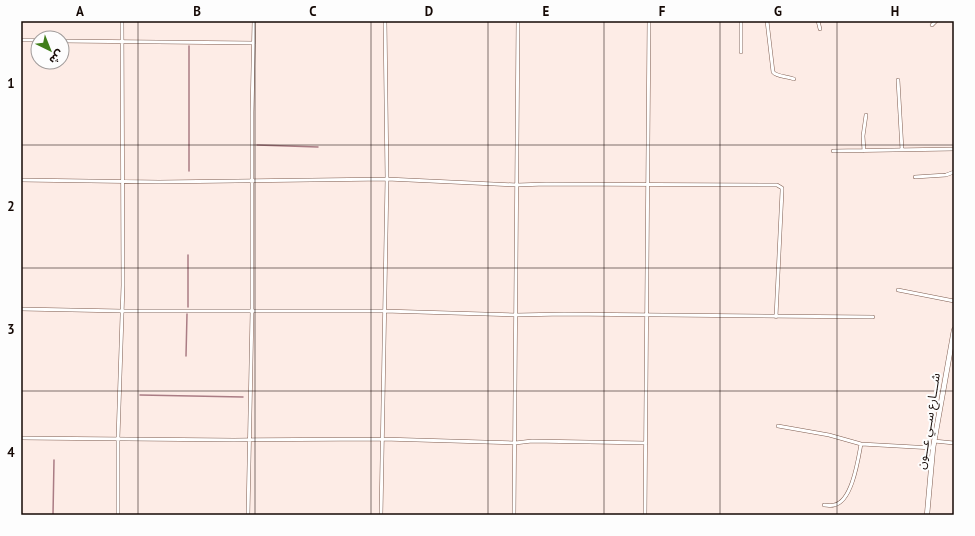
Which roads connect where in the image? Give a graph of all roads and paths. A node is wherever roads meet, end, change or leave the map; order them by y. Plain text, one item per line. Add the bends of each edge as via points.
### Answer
1 (122, 21) edge
2 (254, 21) edge
3 (385, 21) edge
4 (518, 21) edge
5 (650, 21) edge
6 (741, 21) edge
7 (767, 21) edge
8 (818, 21) edge
9 (936, 21) edge
10 (932, 25) dead end
11 (820, 29) dead end
12 (70, 40) edge
13 (123, 42) junction
14 (254, 43) junction
15 (741, 52) dead end
16 (794, 79) dead end
17 (898, 80) dead end
18 (866, 115) dead end
19 (954, 149) edge
20 (902, 150) junction
21 (833, 151) dead end
22 (864, 151) junction
23 (954, 172) edge
24 (915, 176) dead end
25 (21, 180) edge
26 (387, 180) junction
27 (123, 181) junction
28 (252, 181) junction
29 (648, 184) junction
30 (517, 185) junction
31 (898, 290) dead end
32 (954, 301) edge
33 (21, 309) edge
34 (122, 311) junction
35 (384, 311) junction
36 (252, 312) junction
37 (516, 315) junction
38 (647, 316) junction
39 (776, 316) junction
40 (874, 317) dead end
41 (954, 330) edge
42 (778, 426) dead end
43 (21, 438) edge
44 (118, 438) junction
45 (383, 438) junction
46 (249, 440) junction
47 (934, 442) junction
48 (515, 443) junction
49 (646, 443) junction
50 (954, 443) edge
51 (861, 444) junction
52 (932, 448) junction
53 (824, 505) dead end
54 (118, 515) edge
55 (248, 515) edge
56 (381, 515) edge
57 (514, 515) edge
58 (645, 515) edge
59 (927, 515) edge

1 - 13 street
2 - 14 street
3 - 26 street
4 - 30 street
5 - 29 street
6 - 15 street
7 - 16 street via 773,72
8 - 11 street
9 - 10 street
12 - 13 street
13 - 14 street
13 - 27 street
14 - 28 street
17 - 20 street
18 - 22 street
19 - 20 street
20 - 22 street
21 - 22 street
23 - 24 street via 946,175
25 - 27 street
26 - 28 street
26 - 30 street
26 - 35 street
27 - 28 street
27 - 34 street
28 - 36 street
29 - 30 street
29 - 38 street
29 - 39 street via 777,185 782,188
30 - 37 street
31 - 32 street
33 - 34 street
34 - 36 street
34 - 44 street
35 - 36 street
35 - 37 street
35 - 45 street
36 - 46 street
37 - 38 street
37 - 48 street
38 - 39 street
38 - 49 street
39 - 40 street
41 - 47 street, شــــارع ســي عـــون
42 - 51 street via 829,435
43 - 44 street
44 - 46 street
44 - 54 street
45 - 46 street
45 - 48 street
45 - 56 street
46 - 55 street
47 - 50 street
47 - 52 street, شــــارع ســي عـــون
48 - 49 street
48 - 57 street
49 - 58 street
51 - 52 street
51 - 53 street via 848,492 843,500 834,506
52 - 59 street, شــــارع ســي عـــون

